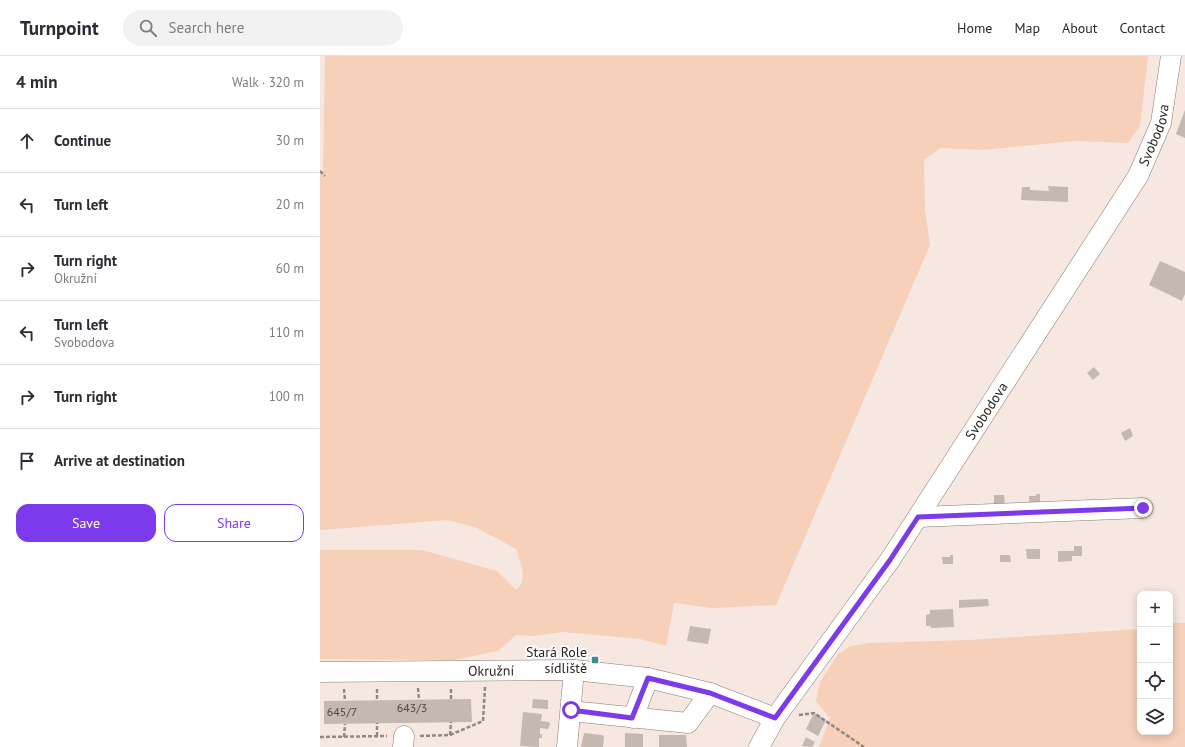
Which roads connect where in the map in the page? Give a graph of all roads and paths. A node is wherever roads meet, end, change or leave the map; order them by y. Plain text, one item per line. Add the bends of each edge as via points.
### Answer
1 (1176, 60) edge
2 (320, 171) edge
3 (325, 176) dead end
4 (1143, 508) dead end
5 (918, 517) junction
6 (574, 670) junction
7 (320, 672) edge
8 (648, 678) junction
9 (485, 682) dead end
10 (451, 683) dead end
11 (418, 684) dead end
12 (344, 685) dead end
13 (377, 685) dead end
14 (710, 693) junction
15 (450, 699) dead end
16 (345, 700) dead end
17 (377, 700) dead end
18 (418, 700) dead end
19 (571, 710) junction
20 (632, 718) junction
21 (775, 718) junction
22 (377, 723) dead end
23 (345, 724) dead end
24 (450, 735) dead end
25 (377, 736) dead end
26 (344, 737) dead end
27 (567, 747) edge
28 (759, 747) edge
29 (864, 747) edge

1 - 5 street, Svobodova via 1161,123 1138,176
2 - 3 path
4 - 5 street
5 - 21 street, Svobodova via 890,560
6 - 7 street, Okružní
6 - 8 street, Okružní
6 - 19 street
8 - 14 street, Okružní
8 - 20 street
9 - 24 path via 483,721
10 - 15 path
11 - 18 path
12 - 16 path
13 - 17 path
14 - 20 street via 688,723
14 - 21 street, Okružní
19 - 20 street
19 - 27 street
21 - 28 street, Svobodova
21 - 29 path via 814,713
22 - 25 path
23 - 26 path

